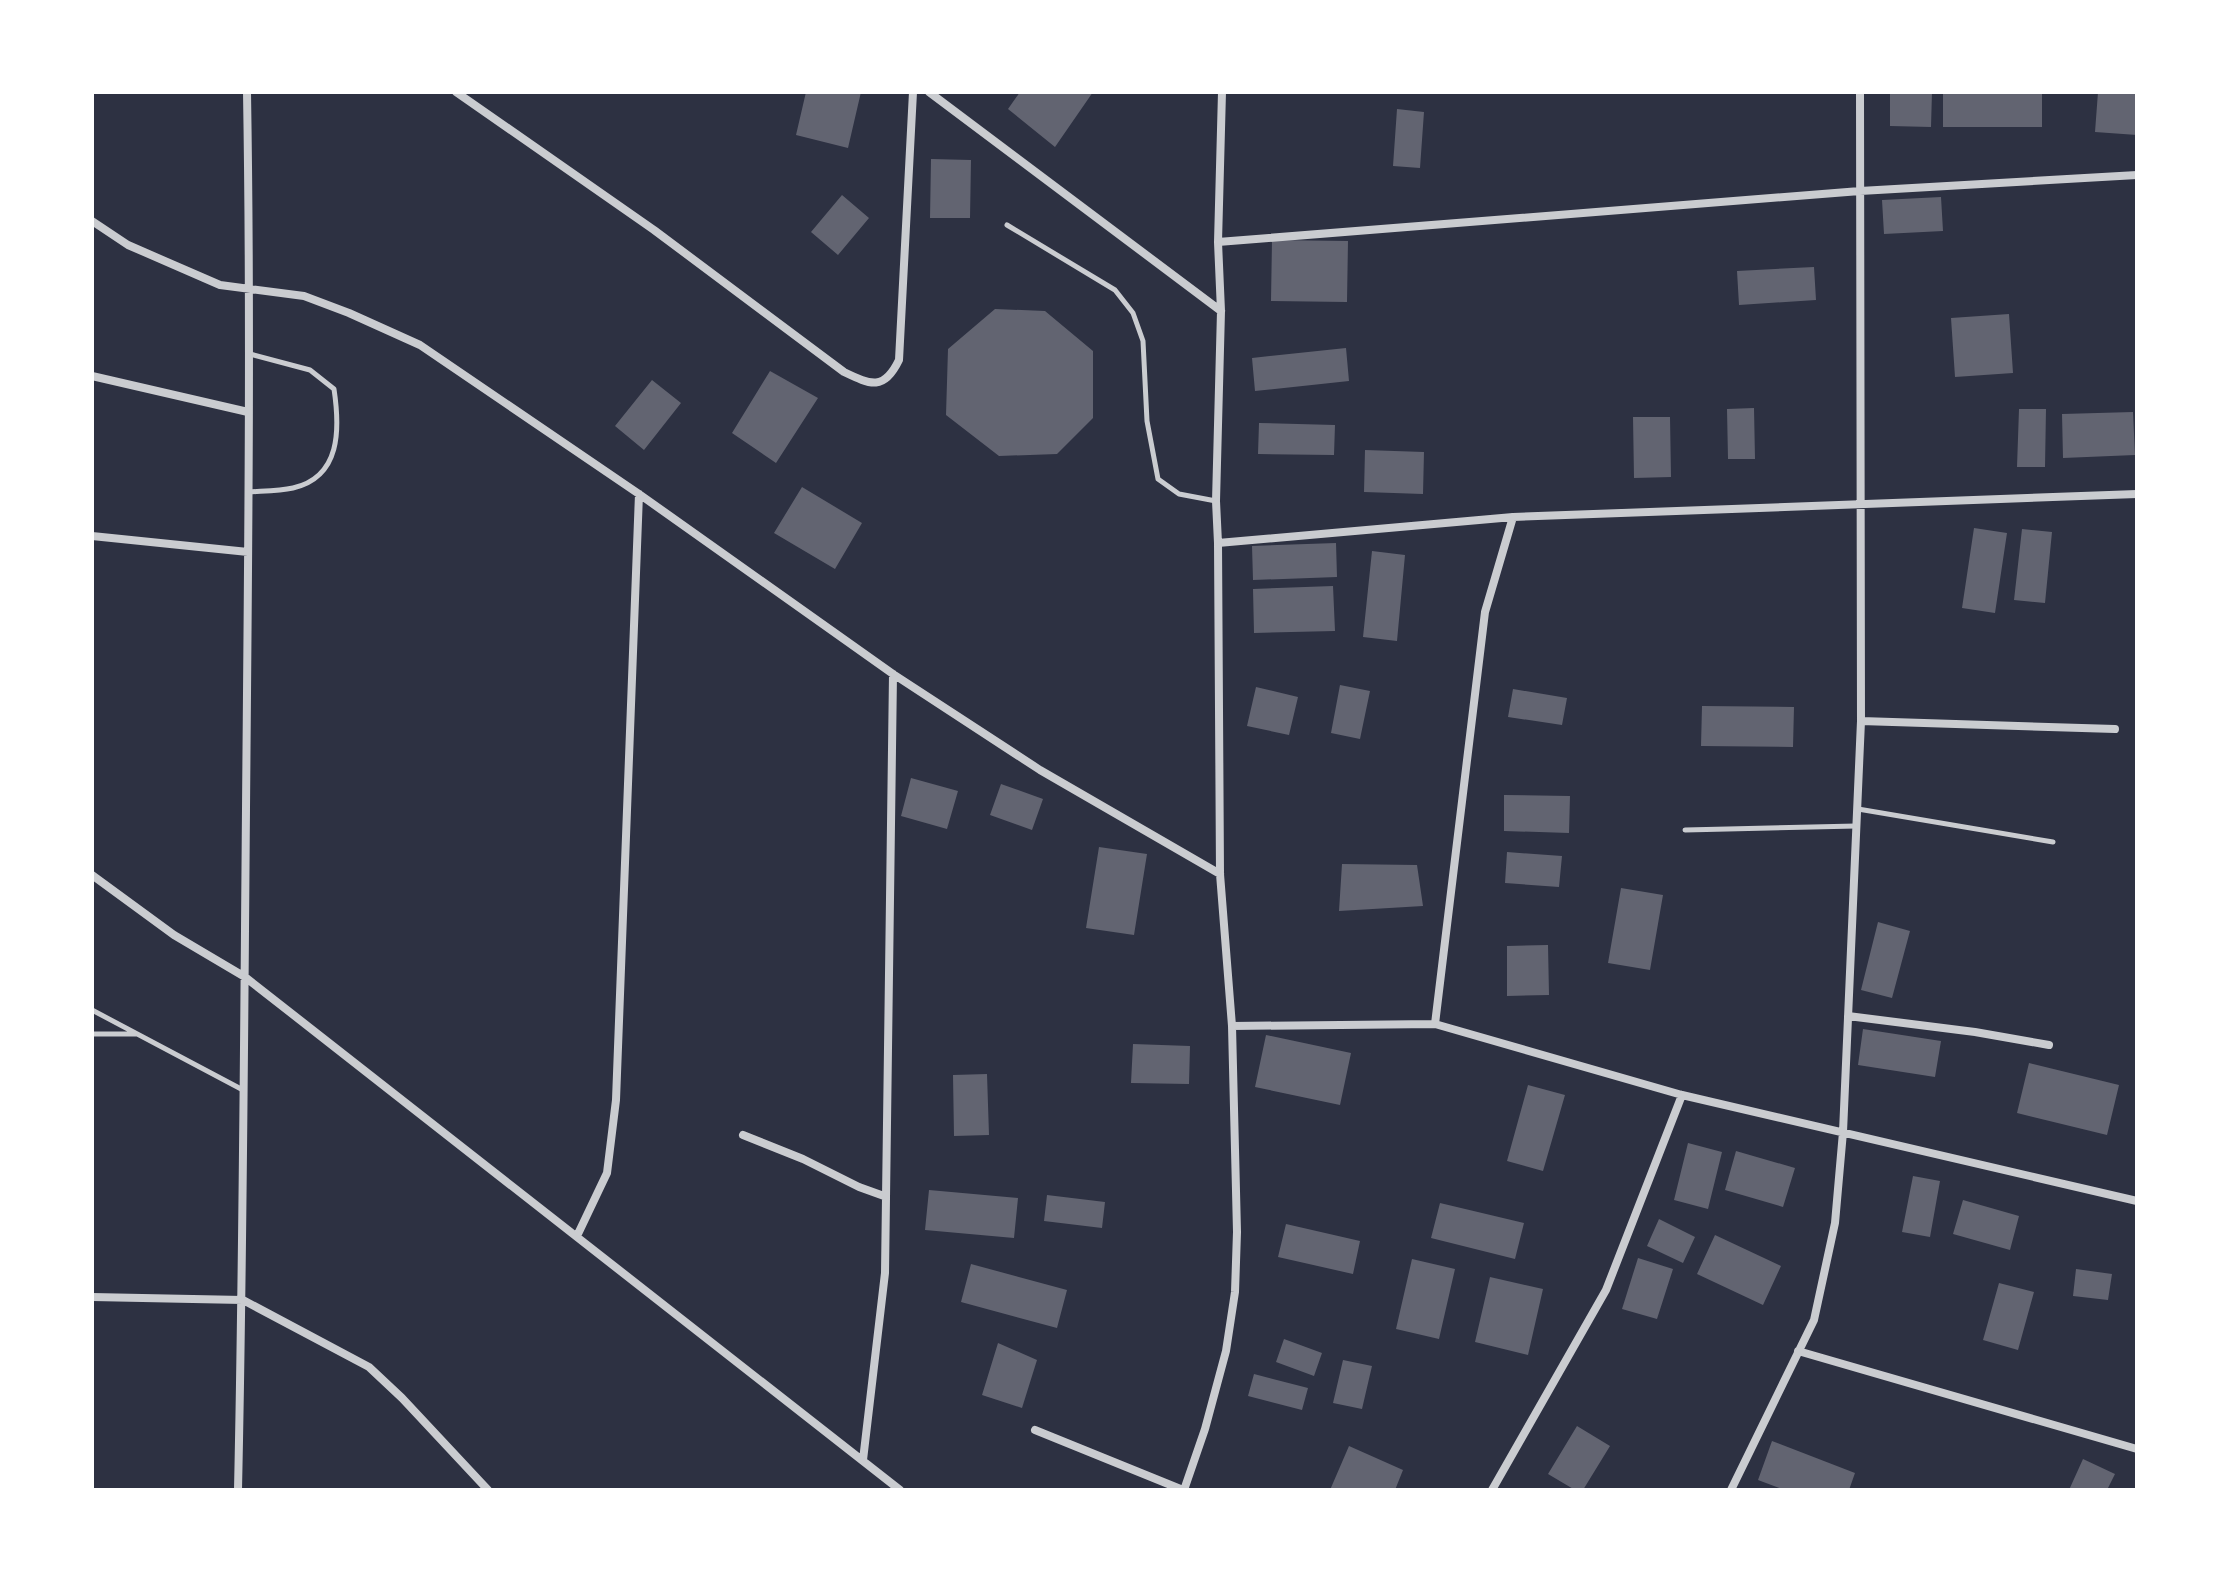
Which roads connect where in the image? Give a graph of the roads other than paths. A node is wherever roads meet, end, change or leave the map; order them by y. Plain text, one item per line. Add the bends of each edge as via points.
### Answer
1 (247, 92) edge
2 (456, 92) edge
3 (913, 92) edge
4 (929, 92) edge
5 (1222, 92) edge
6 (1860, 92) edge
7 (2137, 175) edge
8 (1860, 191) junction
9 (92, 221) edge
10 (1007, 225) dead end
11 (1218, 242) junction
12 (251, 288) junction
13 (1221, 311) junction
14 (247, 353) junction
15 (92, 376) edge
16 (248, 412) junction
17 (249, 492) junction
18 (639, 494) junction
19 (2137, 494) edge
20 (1216, 501) junction
21 (1860, 505) junction
22 (1513, 517) junction
23 (92, 536) edge
24 (1218, 543) junction
25 (248, 552) junction
26 (893, 674) junction
27 (1861, 721) junction
28 (2115, 729) dead end
29 (1857, 809) junction
30 (1856, 826) junction
31 (1685, 830) dead end
32 (2053, 842) dead end
33 (1220, 874) junction
34 (92, 875) edge
35 (245, 977) junction
36 (92, 1010) edge
37 (1848, 1016) junction
38 (1435, 1024) junction
39 (1232, 1026) junction
40 (92, 1034) edge
41 (138, 1034) junction
42 (2049, 1045) dead end
43 (244, 1090) junction
44 (1682, 1095) junction
45 (1843, 1132) junction
46 (743, 1135) dead end
47 (884, 1196) junction
48 (2137, 1201) edge
49 (577, 1236) junction
50 (92, 1297) edge
51 (243, 1300) junction
52 (1798, 1351) junction
53 (1035, 1430) dead end
54 (2137, 1449) edge
55 (863, 1460) junction
56 (238, 1490) edge
57 (488, 1490) edge
58 (900, 1490) edge
59 (1184, 1490) edge
60 (1492, 1490) edge
61 (1731, 1490) edge

1 - 12 street
2 - 3 street via 844,372 868,383 883,381 899,360
4 - 13 street
5 - 11 street
6 - 8 street
7 - 8 street
8 - 11 street
8 - 21 street
9 - 12 street via 128,245 220,285
10 - 20 lane via 1115,290 1133,313 1143,341 1147,421 1158,479 1179,494
11 - 13 street
12 - 14 street
12 - 18 street via 304,296 420,345
13 - 20 street
14 - 16 street
14 - 17 lane via 310,370 334,389 338,417 333,455 321,477 294,488
15 - 16 street
16 - 17 street
17 - 25 street
18 - 26 street
18 - 49 street via 616,1100 607,1173
19 - 21 street
20 - 24 street
21 - 22 street
21 - 27 street
22 - 24 street
22 - 38 street via 1485,612
23 - 25 street
24 - 33 street
25 - 35 street
26 - 33 street via 1040,770
26 - 47 street
27 - 28 street
27 - 29 street
29 - 30 street
29 - 32 lane
30 - 31 lane
30 - 37 street
33 - 39 street
34 - 35 street via 174,935
35 - 43 street
35 - 49 street
36 - 41 lane
37 - 42 street
37 - 45 street
38 - 39 street
38 - 44 street
39 - 59 street via 1235,1292 1226,1351
40 - 41 lane
41 - 43 lane
43 - 51 street
44 - 45 street
44 - 60 street via 1606,1290
45 - 48 street
45 - 52 street via 1835,1223 1814,1320
46 - 47 street
47 - 55 street via 885,1273
49 - 55 street
50 - 51 street
51 - 56 street
51 - 57 street via 369,1367
52 - 54 street
52 - 61 street
53 - 59 street
55 - 58 street

